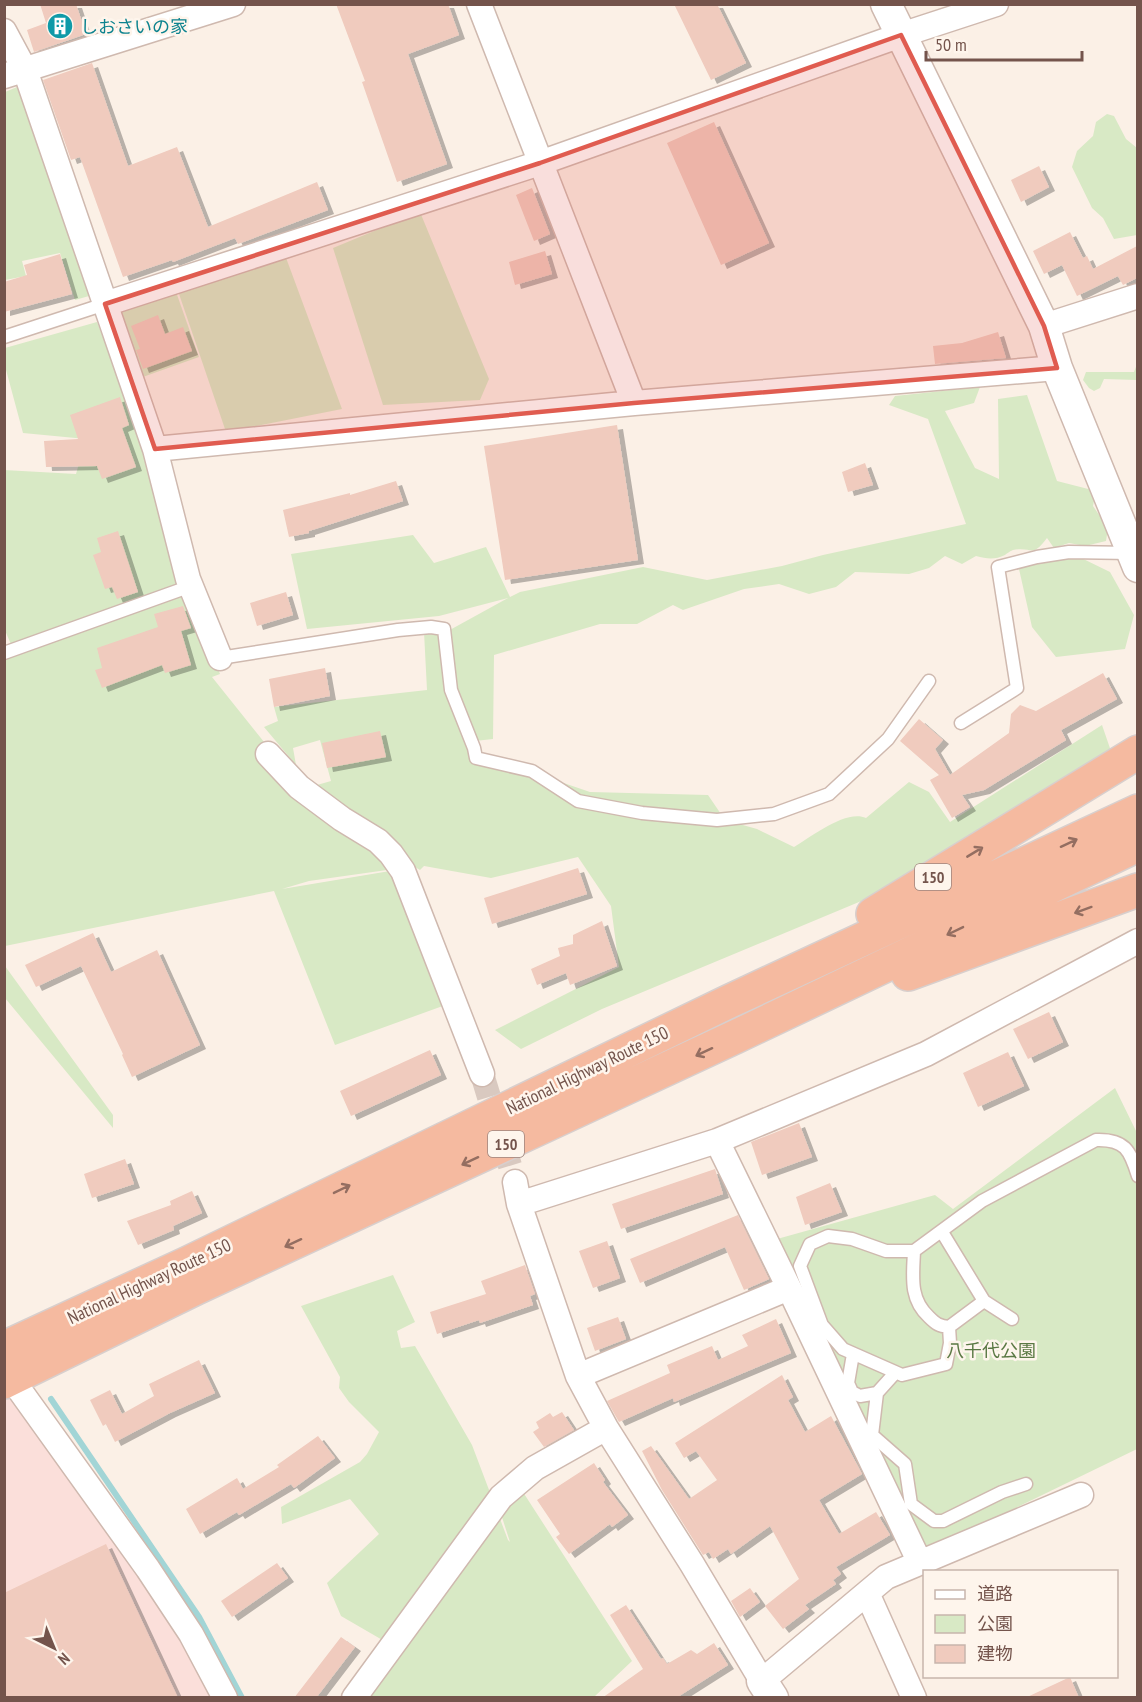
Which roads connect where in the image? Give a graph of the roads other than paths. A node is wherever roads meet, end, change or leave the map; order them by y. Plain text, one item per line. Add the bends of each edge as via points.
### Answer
1 (233, 4) edge
2 (479, 4) edge
3 (886, 4) edge
4 (996, 4) edge
5 (4, 31) edge
6 (901, 35) junction
7 (15, 73) edge
8 (540, 162) junction
9 (1137, 296) edge
10 (105, 304) junction
11 (1044, 326) junction
12 (4, 337) edge
13 (1057, 368) junction
14 (634, 403) junction
15 (155, 449) junction
16 (1135, 560) edge
17 (191, 586) junction
18 (4, 653) edge
19 (220, 658) joint
20 (929, 681) dead end
21 (961, 723) dead end
22 (1137, 752) edge
23 (268, 754) dead end
24 (1137, 811) edge
25 (1137, 845) edge
26 (1137, 890) edge
27 (1002, 891) junction
28 (1137, 941) edge
29 (728, 1002) junction
30 (735, 1037) junction
31 (482, 1074) tunnel mouth
32 (717, 1141) junction
33 (1137, 1176) edge
34 (942, 1232) junction
35 (914, 1251) junction
36 (789, 1288) junction
37 (984, 1301) junction
38 (1012, 1319) dead end
39 (949, 1327) junction
40 (853, 1354) junction
41 (7, 1369) edge
42 (895, 1373) junction
43 (578, 1376) junction
44 (877, 1393) junction
45 (846, 1394) junction
46 (606, 1428) junction
47 (1026, 1484) dead end
48 (1081, 1495) dead end
49 (920, 1563) junction
50 (867, 1593) junction
51 (767, 1689) edge
52 (225, 1698) edge
53 (354, 1698) edge
54 (914, 1698) edge

1 - 7 street
2 - 8 street
3 - 6 street
4 - 6 street
5 - 7 street
6 - 8 street
6 - 11 street
7 - 10 street
8 - 10 street
8 - 14 street
9 - 11 street
10 - 12 lane
10 - 15 street
11 - 13 street
13 - 14 street
13 - 16 street
14 - 15 street
15 - 17 street
16 - 21 lane via 1069,552 998,567 1017,688
17 - 18 lane
17 - 19 street
19 - 20 lane via 398,630 444,629 451,690 476,758 532,771 578,801 642,813 717,820 774,814 829,794 888,739
29 -> 22 highway, 150
23 - 31 street via 299,788 378,841 403,871
27 -> 24 highway, National Highway Route 150 / 150
25 - 27 highway, National Highway Route 150 / 150
26 -> 30 highway, 150
27 - 29 highway, National Highway Route 150 / 150
27 -> 30 highway, National Highway Route 150 / 150
28 - 32 street via 926,1054
41 -> 29 highway, National Highway Route 150 / 150 via 186,1264
30 -> 41 highway, National Highway Route 150 / 150 via 196,1288
32 - 36 street
32 - 43 street via 517,1193
33 - 34 lane via 1122,1143 1096,1140 982,1201
34 - 35 lane
34 - 37 lane
35 - 39 lane via 913,1288 920,1310 939,1326
35 - 40 lane via 886,1251 852,1239 828,1236 810,1244 800,1266 822,1325 843,1349
36 - 43 street
36 - 45 street
37 - 38 lane
37 - 39 lane
39 - 42 lane via 946,1364 902,1375
40 - 42 lane
40 - 45 lane
41 - 52 street via 148,1569 191,1634
42 - 44 lane
43 - 46 street
44 - 45 lane
44 - 47 lane via 872,1436 905,1464 911,1504 934,1521 943,1521
45 - 49 street
46 - 51 street
46 - 53 street via 535,1468 501,1497
48 - 49 street
49 - 50 street via 886,1577
50 - 51 street
50 - 54 street

